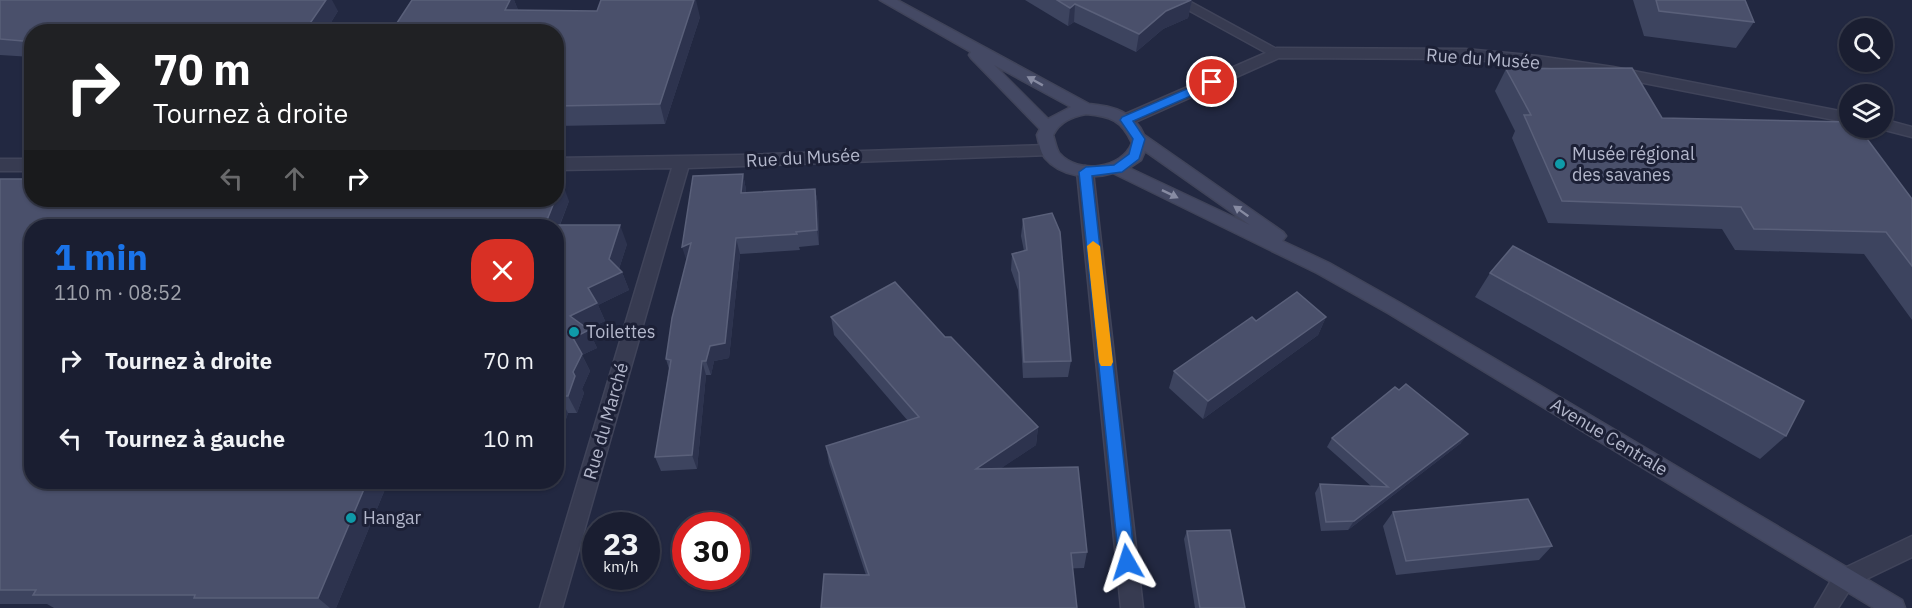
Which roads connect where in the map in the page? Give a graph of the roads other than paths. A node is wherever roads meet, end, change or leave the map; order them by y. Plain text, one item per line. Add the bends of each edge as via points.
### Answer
1 (887, 0) edge
2 (1177, 0) edge
3 (962, 41) junction
4 (1277, 53) junction
5 (1086, 109) junction
6 (1839, 116) edge
7 (1126, 120) junction
8 (1893, 127) edge
9 (1048, 128) junction
10 (1912, 132) edge
11 (1139, 139) junction
12 (1049, 150) junction
13 (564, 164) edge
14 (681, 164) junction
15 (0, 165) edge
16 (24, 165) edge
17 (1118, 169) junction
18 (1086, 172) junction
19 (1323, 268) junction
20 (1912, 546) edge
21 (1844, 579) junction
22 (551, 608) edge
23 (1132, 608) edge
24 (1826, 608) edge
25 (1894, 608) edge

1 - 3 main road
2 - 4 street
5 -> 3 main road
3 - 9 main road
4 - 6 street, Rue du Musée via 1465,54 1538,61
4 - 7 street, Rue du Musée
5 - 7 main road via 1107,111
5 - 9 main road via 1063,115
7 - 11 main road
8 - 10 street
9 - 12 main road
11 - 17 main road via 1135,156
19 -> 11 main road, Avenue Centrale
12 - 14 street, Rue du Musée
12 - 18 main road via 1063,164
13 - 14 street, Rue du Musée
14 - 22 street, Rue du Marché
15 - 16 street
17 - 18 main road
17 -> 19 main road, Avenue Centrale
18 - 23 street
19 - 21 main road, Avenue Centrale
20 - 21 street
21 - 24 street
21 - 25 main road, Avenue Centrale

